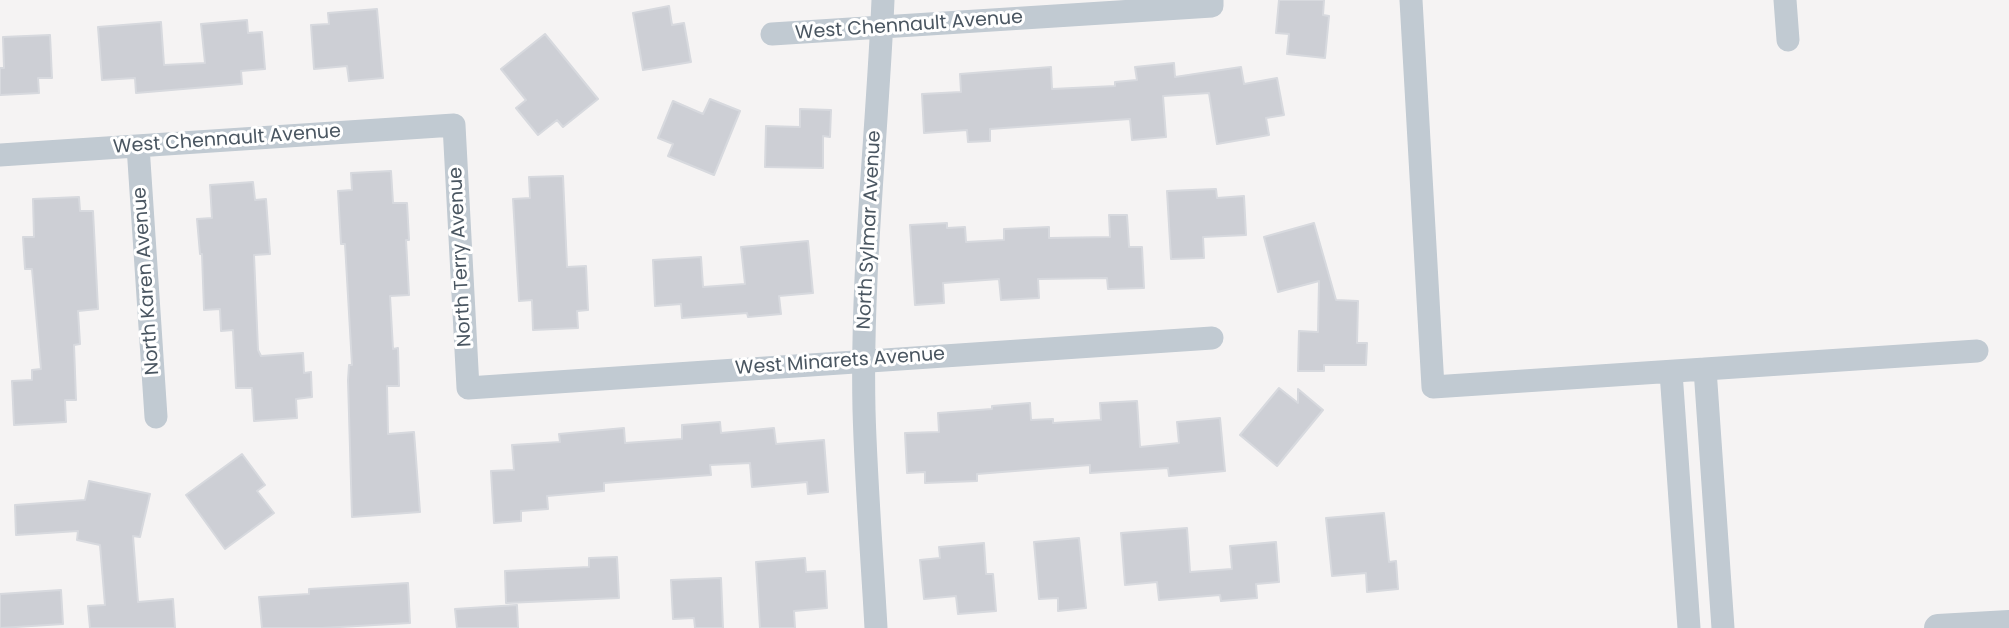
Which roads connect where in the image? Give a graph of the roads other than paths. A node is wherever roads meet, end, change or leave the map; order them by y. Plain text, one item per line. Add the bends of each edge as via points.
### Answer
1 (883, 0) edge
2 (1411, 0) edge
3 (1785, 0) edge
4 (1212, 3) edge
5 (882, 27) junction
6 (772, 34) dead end
7 (1788, 40) dead end
8 (454, 125) joint
9 (138, 146) junction
10 (0, 155) edge
11 (1212, 338) dead end
12 (1977, 351) dead end
13 (865, 360) junction
14 (1705, 369) junction
15 (1671, 372) junction
16 (468, 388) joint
17 (156, 417) dead end
18 (2009, 624) edge
19 (876, 628) edge
20 (1689, 628) edge
21 (1723, 628) edge
22 (1938, 628) edge

1 - 5 street, North Sylmar Avenue
2 - 15 street via 1433,387
3 - 7 street
4 - 5 street, West Chennault Avenue
5 - 6 street, West Chennault Avenue
5 - 13 street, North Sylmar Avenue via 869,199
8 - 9 street, West Chennault Avenue
8 - 16 street, North Terry Avenue
9 - 10 street, West Chennault Avenue
9 - 17 street, North Karen Avenue
11 - 13 street, West Minarets Avenue
12 - 14 street
13 - 16 street, West Minarets Avenue
13 - 19 street, North Sylmar Avenue
14 - 15 street
14 - 21 street
15 - 20 street
18 - 22 street

